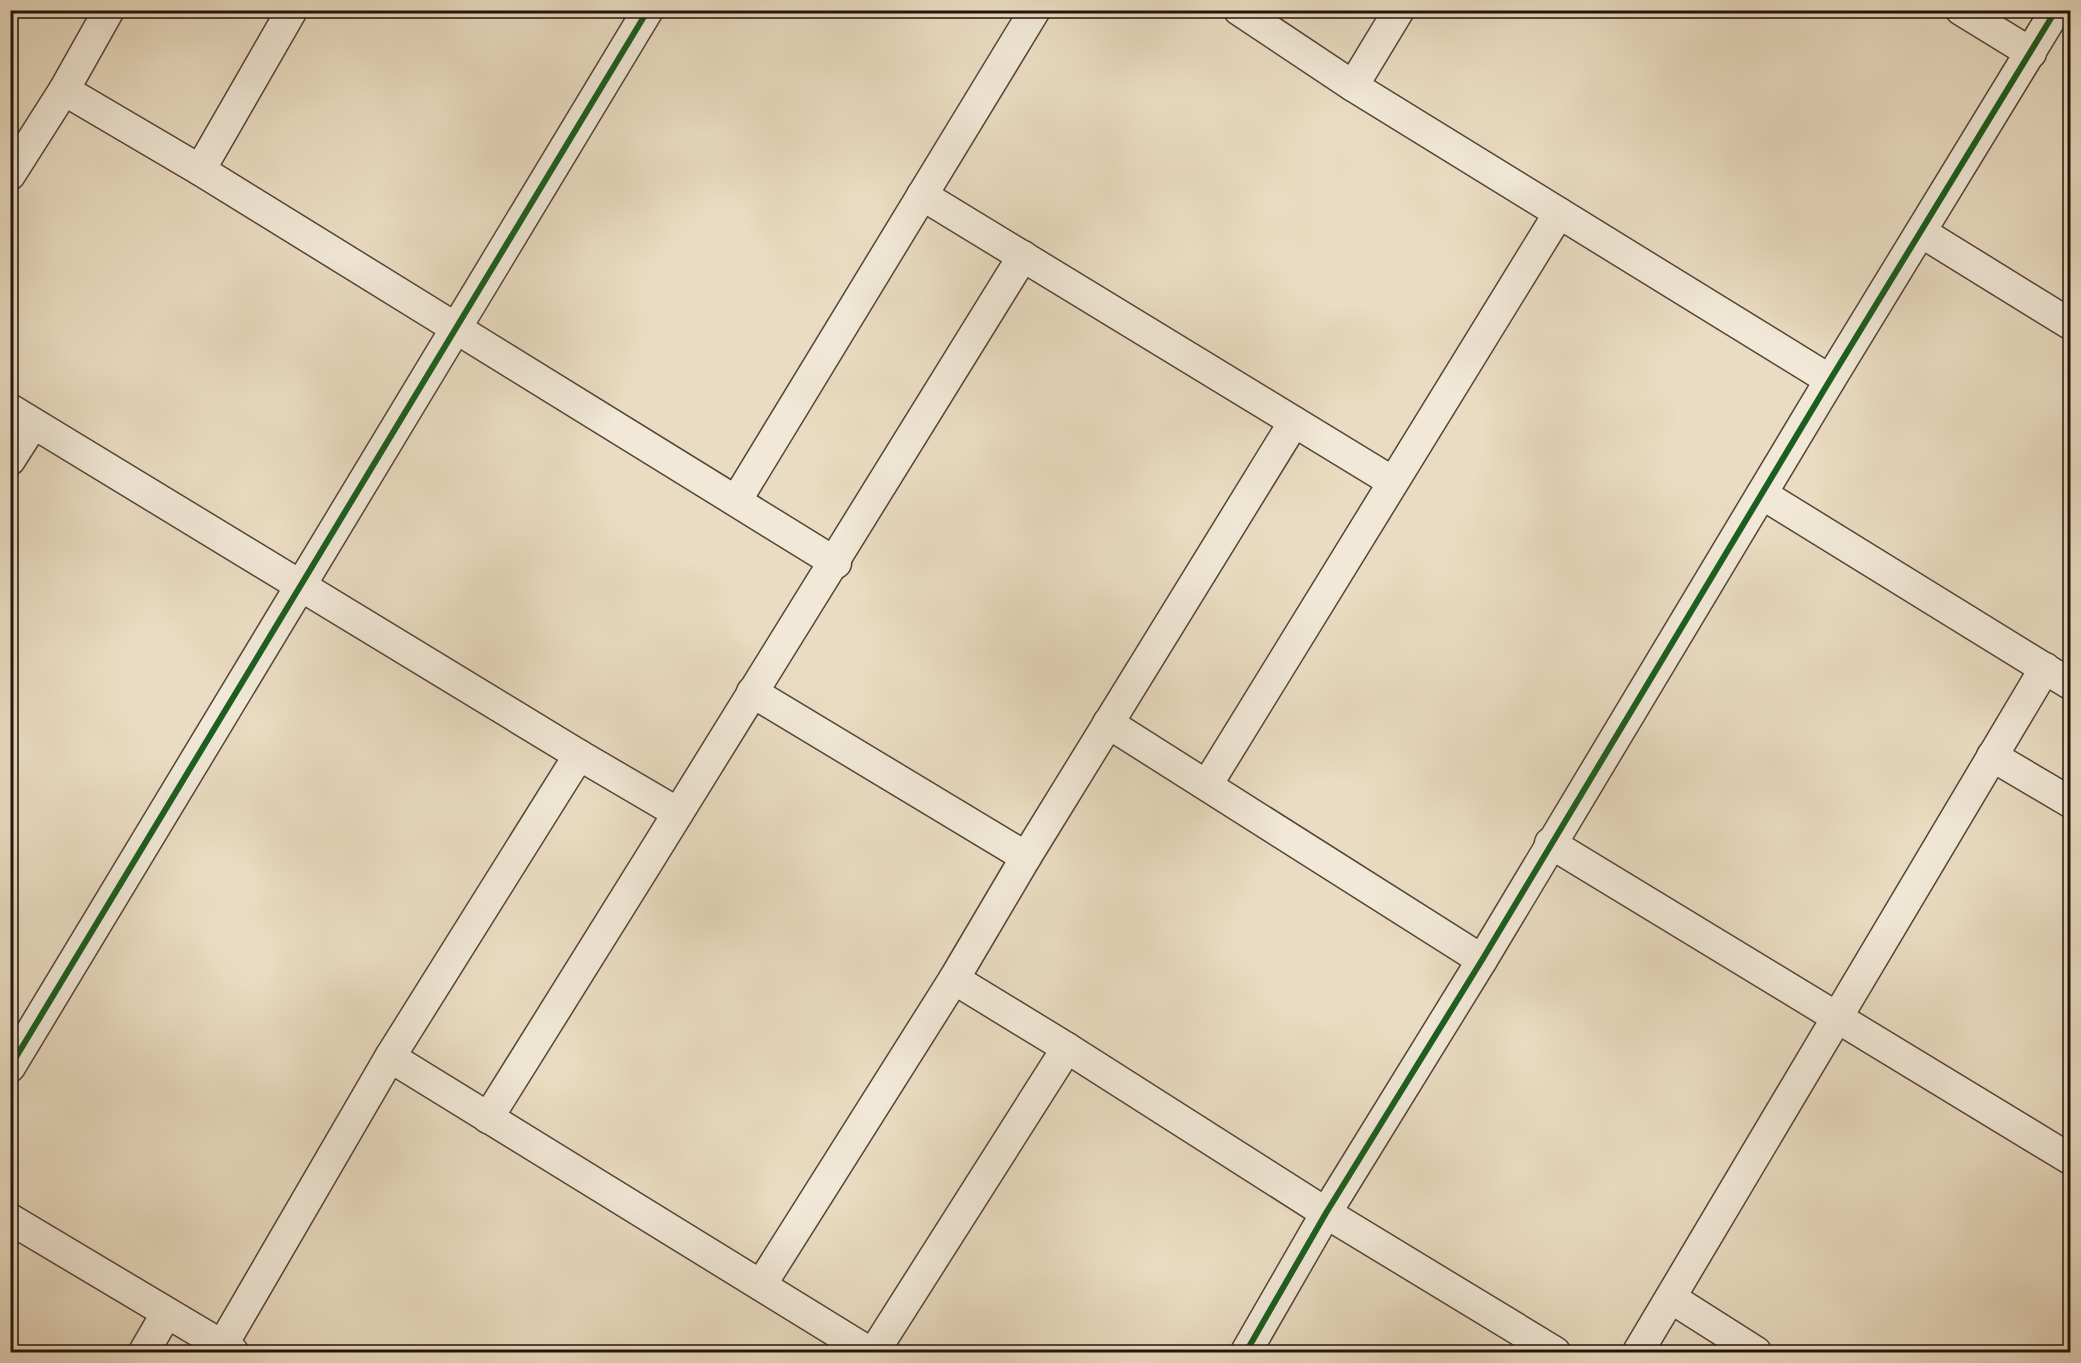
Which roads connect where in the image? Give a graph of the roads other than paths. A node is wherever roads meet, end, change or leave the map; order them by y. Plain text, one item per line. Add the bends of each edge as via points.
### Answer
1 (109, 10) edge
2 (292, 10) edge
3 (648, 10) edge
4 (1035, 10) edge
5 (1239, 10) edge
6 (1399, 10) edge
7 (1961, 10) edge
8 (2056, 10) edge
9 (2031, 53) junction
10 (1353, 86) junction
11 (64, 90) junction
12 (200, 170) junction
13 (10, 175) edge
14 (922, 195) junction
15 (1559, 213) junction
16 (1921, 232) junction
17 (1023, 255) junction
18 (2070, 324) edge
19 (456, 330) junction
20 (1830, 380) junction
21 (22, 417) edge
22 (1294, 422) junction
23 (10, 460) edge
24 (1393, 482) junction
25 (1762, 494) junction
26 (736, 501) junction
27 (836, 563) junction
28 (302, 585) junction
29 (2045, 668) junction
30 (2070, 684) edge
31 (752, 693) junction
32 (1108, 723) junction
33 (579, 755) junction
34 (1992, 756) junction
35 (1207, 785) junction
36 (2070, 802) edge
37 (678, 813) junction
38 (1550, 843) junction
39 (1026, 857) junction
40 (1482, 960) junction
41 (954, 979) junction
42 (1837, 1017) junction
43 (1067, 1048) junction
44 (390, 1057) junction
45 (10, 1067) edge
46 (488, 1118) junction
47 (2070, 1159) edge
48 (1326, 1213) junction
49 (10, 1219) edge
50 (761, 1285) junction
51 (1671, 1298) junction
52 (166, 1314) junction
53 (227, 1349) edge
54 (144, 1353) edge
55 (869, 1353) edge
56 (874, 1353) edge
57 (1246, 1353) edge
58 (1556, 1353) edge
59 (1638, 1353) edge
60 (1756, 1353) edge

1 - 11 street
2 - 12 street
3 - 19 street
4 - 14 street
5 - 10 street
6 - 10 street
7 - 9 street
8 - 9 street
9 - 16 street
10 - 15 street
11 - 12 street
11 - 13 street
12 - 19 street
14 - 17 street
14 - 26 street
15 - 20 street
15 - 24 street
16 - 18 street
16 - 20 street
17 - 22 street
17 - 27 street
19 - 26 street
19 - 28 street
20 - 25 street
21 - 23 street
21 - 28 street
22 - 24 street
22 - 32 street
24 - 35 street
25 - 29 street
25 - 38 street
26 - 27 street
27 - 31 street
28 - 33 street
28 - 45 street
29 - 30 street
29 - 34 street
31 - 37 street
31 - 39 street
32 - 35 street
32 - 39 street
33 - 37 street
33 - 44 street
34 - 36 street
34 - 42 street
35 - 40 street
37 - 46 street
38 - 40 street
38 - 42 street
39 - 41 street
40 - 48 street
41 - 43 street
41 - 50 street
42 - 47 street
42 - 51 street
43 - 48 street
43 - 56 street
44 - 46 street
44 - 53 street
46 - 50 street
48 - 57 street
48 - 58 street
49 - 52 street
50 - 55 street
51 - 59 street
51 - 60 street
52 - 53 street
52 - 54 street

